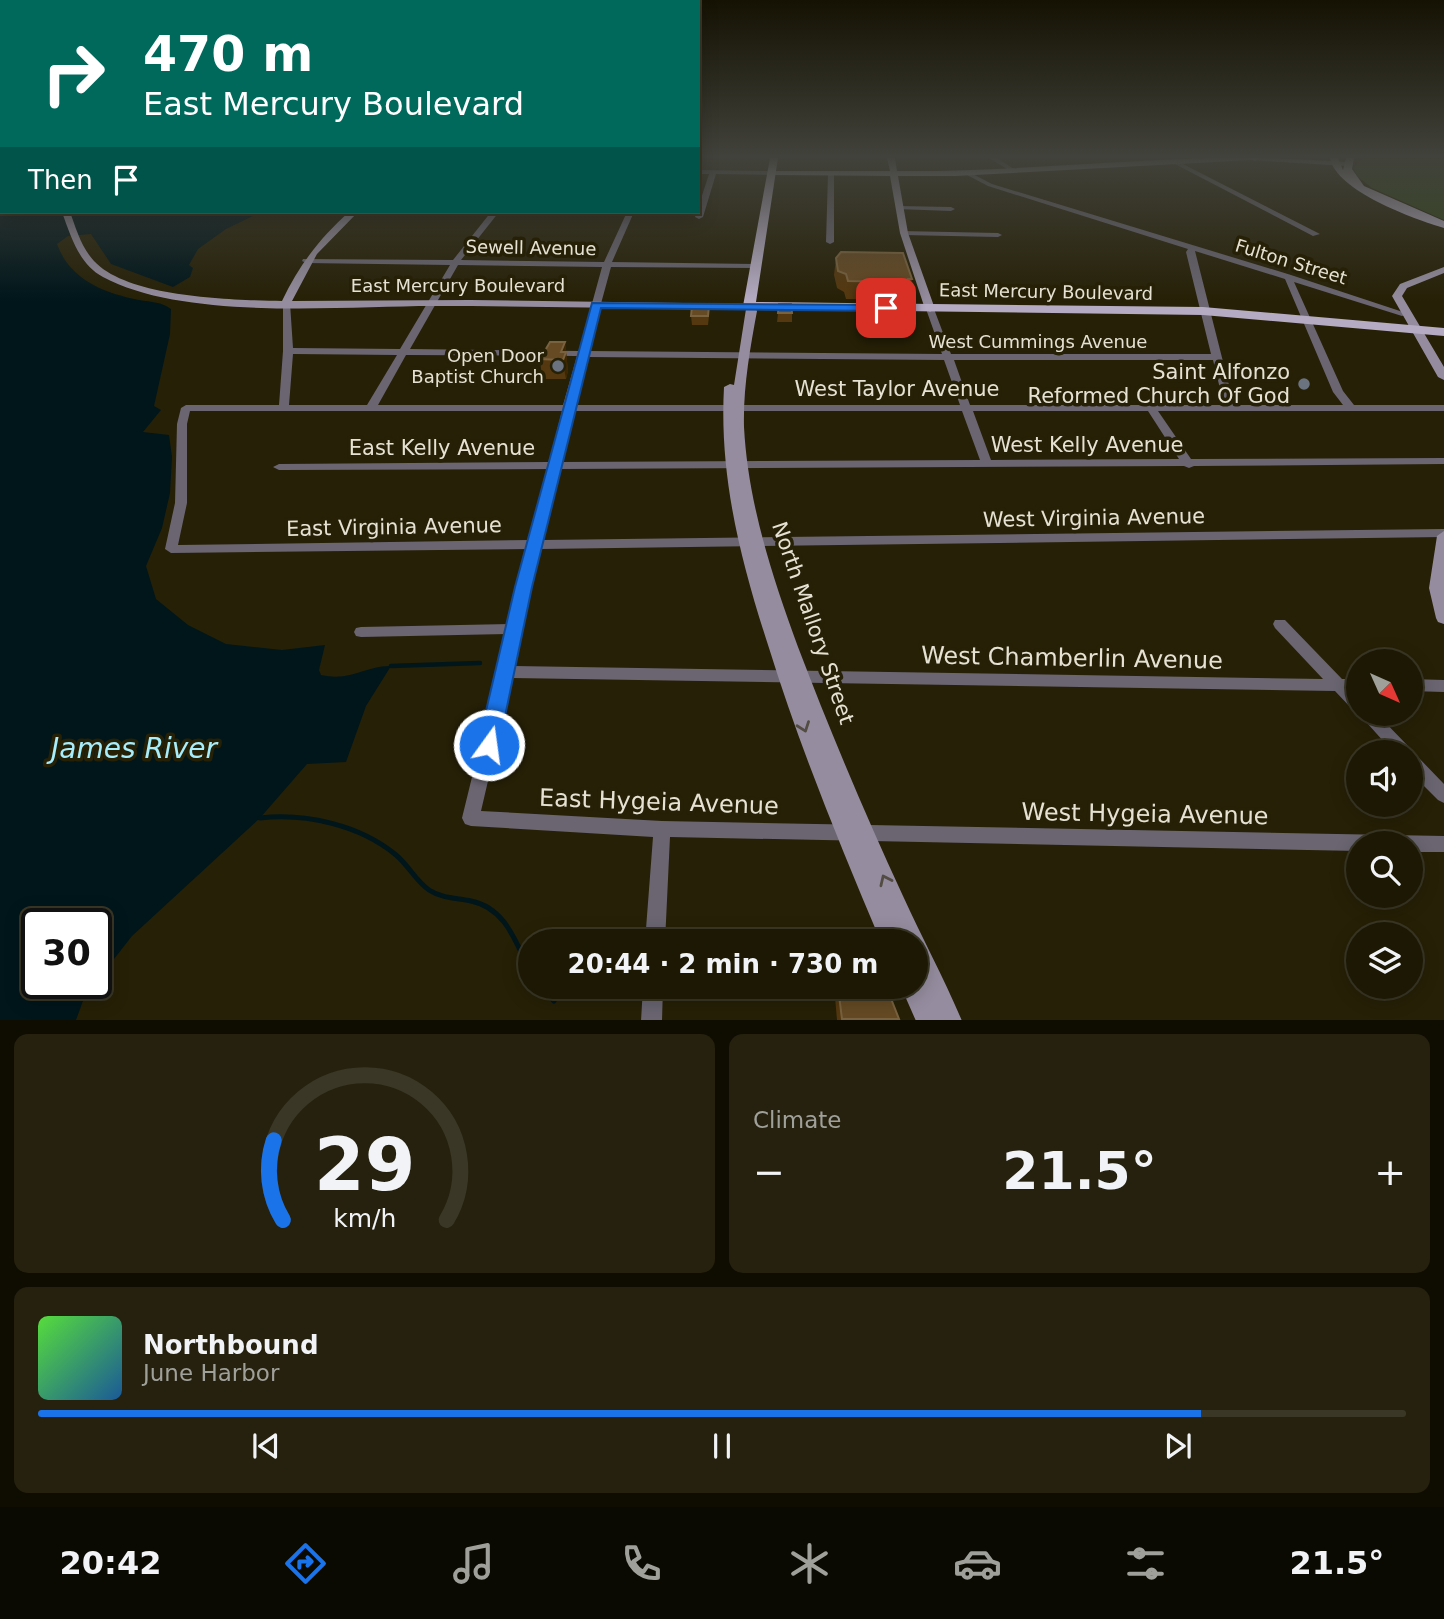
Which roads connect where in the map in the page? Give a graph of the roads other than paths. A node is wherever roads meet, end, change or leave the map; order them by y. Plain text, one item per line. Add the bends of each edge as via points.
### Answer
1 (765, 206) edge
2 (831, 206) edge
3 (1056, 206) edge
4 (1260, 206) edge
5 (1401, 206) edge
6 (899, 208) joint
7 (951, 209) dead end
8 (67, 214) edge
9 (353, 214) edge
10 (493, 214) edge
11 (630, 214) edge
12 (700, 214) edge
13 (699, 217) dead end
14 (1444, 225) edge
15 (904, 233) junction
16 (1316, 234) dead end
17 (998, 235) dead end
18 (830, 242) dead end
19 (1193, 248) junction
20 (306, 261) junction
21 (455, 263) junction
22 (607, 265) junction
23 (755, 266) junction
24 (1444, 270) edge
25 (1288, 277) junction
26 (286, 303) junction
27 (432, 303) junction
28 (596, 305) junction
29 (749, 306) junction
30 (930, 309) junction
31 (1203, 312) junction
32 (1405, 314) junction
33 (1306, 318) junction
34 (1413, 329) junction
35 (1441, 332) edge
36 (288, 351) junction
37 (405, 351) junction
38 (582, 354) junction
39 (740, 355) junction
40 (947, 357) junction
41 (1214, 357) junction
42 (1444, 377) edge
43 (284, 407) junction
44 (372, 407) junction
45 (568, 407) junction
46 (734, 408) junction
47 (966, 408) junction
48 (1152, 408) junction
49 (1230, 408) junction
50 (1444, 408) edge
51 (1352, 409) junction
52 (1444, 461) edge
53 (987, 464) junction
54 (1189, 465) junction
55 (736, 466) junction
56 (279, 467) dead end
57 (554, 467) junction
58 (1444, 535) edge
59 (750, 541) junction
60 (534, 545) junction
61 (171, 549) joint
62 (1444, 618) edge
63 (1280, 624) dead end
64 (513, 629) junction
65 (361, 632) dead end
66 (507, 672) junction
67 (793, 676) junction
68 (1339, 685) junction
69 (1346, 685) edge
70 (1423, 685) edge
71 (1444, 686) edge
72 (1346, 692) edge
73 (1378, 726) edge
74 (1392, 740) edge
75 (1423, 773) edge
76 (1444, 795) edge
77 (662, 829) junction
78 (845, 832) junction
79 (864, 834) junction
80 (1444, 844) edge
81 (657, 929) edge
82 (887, 929) edge
83 (907, 929) edge
84 (928, 974) edge
85 (652, 999) edge
86 (918, 999) edge
87 (651, 1020) edge
88 (928, 1020) edge
89 (950, 1020) edge

1 - 23 main road, North Mallory Street
2 - 18 street
3 - 19 street, Fulton Street
4 - 16 street
5 - 14 main road
6 - 7 street
6 - 15 main road
8 - 26 main road, East Mercury Boulevard via 80,253 92,265 138,287 184,296
9 - 20 main road via 320,241
10 - 21 street
11 - 22 street
12 - 13 street
15 - 17 street
15 - 30 main road
19 - 25 street, Fulton Street
19 - 31 street via 1189,252
20 - 21 street, Sewell Avenue
20 - 26 main road
21 - 22 street, Sewell Avenue
21 - 27 street
22 - 23 street, Sewell Avenue
22 - 28 street
23 - 29 main road, North Mallory Street
24 - 32 main road via 1401,288 1397,299
25 - 32 street, Fulton Street
25 - 33 street
26 - 27 main road, East Mercury Boulevard
26 - 36 street
27 - 28 main road, East Mercury Boulevard
27 - 37 street
28 - 29 main road, East Mercury Boulevard
28 - 38 street
29 - 30 main road, East Mercury Boulevard
29 - 39 main road, North Mallory Street via 743,310
30 - 31 main road, East Mercury Boulevard
30 - 40 street
31 - 33 main road, East Mercury Boulevard
31 - 41 street
32 - 34 main road
33 - 34 main road, East Mercury Boulevard
33 - 51 street via 1338,391
34 - 35 main road, East Mercury Boulevard
34 - 42 main road
36 - 37 street, West Cummings Avenue
36 - 43 street
37 - 38 street, West Cummings Avenue
37 - 44 street
38 - 39 street, West Cummings Avenue
38 - 45 street
39 - 40 street, West Cummings Avenue
39 - 46 main road, North Mallory Street
40 - 41 street, West Cummings Avenue
40 - 47 street
41 - 49 street
43 - 44 street, West Taylor Avenue
43 - 61 street, West Taylor Avenue via 186,408 181,424 183,480
44 - 45 street, West Taylor Avenue
45 - 46 street, West Taylor Avenue
45 - 57 street
46 - 47 street, West Taylor Avenue
46 - 55 main road, North Mallory Street
47 - 48 street, West Taylor Avenue
47 - 53 street
48 - 49 street, West Taylor Avenue
48 - 54 street
49 - 51 street, West Taylor Avenue
50 - 51 street, West Taylor Avenue
52 - 54 street, West Kelly Avenue
53 - 54 street, West Kelly Avenue
53 - 55 street, West Kelly Avenue
55 - 57 street, East Kelly Avenue
55 - 59 main road, North Mallory Street
56 - 57 street, East Kelly Avenue
57 - 60 street
58 - 59 street, West Virginia Avenue
58 - 62 main road via 1437,588
59 - 60 street, East Virginia Avenue
59 - 67 main road, North Mallory Street
60 - 61 street, East Virginia Avenue
60 - 64 street
63 - 68 street
64 - 65 street
64 - 66 street
66 - 67 street, West Chamberlin Avenue
66 - 77 street, East Hygeia Avenue via 471,818
67 - 68 street, West Chamberlin Avenue
67 -> 78 main road, North Mallory Street
67 - 79 main road, North Mallory Street
68 - 69 street, West Chamberlin Avenue
68 - 72 street
70 - 71 street
73 - 74 street
75 - 76 street
77 - 78 street, East Hygeia Avenue
77 - 81 street
78 - 79 street, West Hygeia Avenue
78 - 82 main road, North Mallory Street
79 - 80 street, West Hygeia Avenue
83 -> 79 main road, North Mallory Street
84 - 89 main road, North Mallory Street
85 - 87 street
86 - 88 main road

